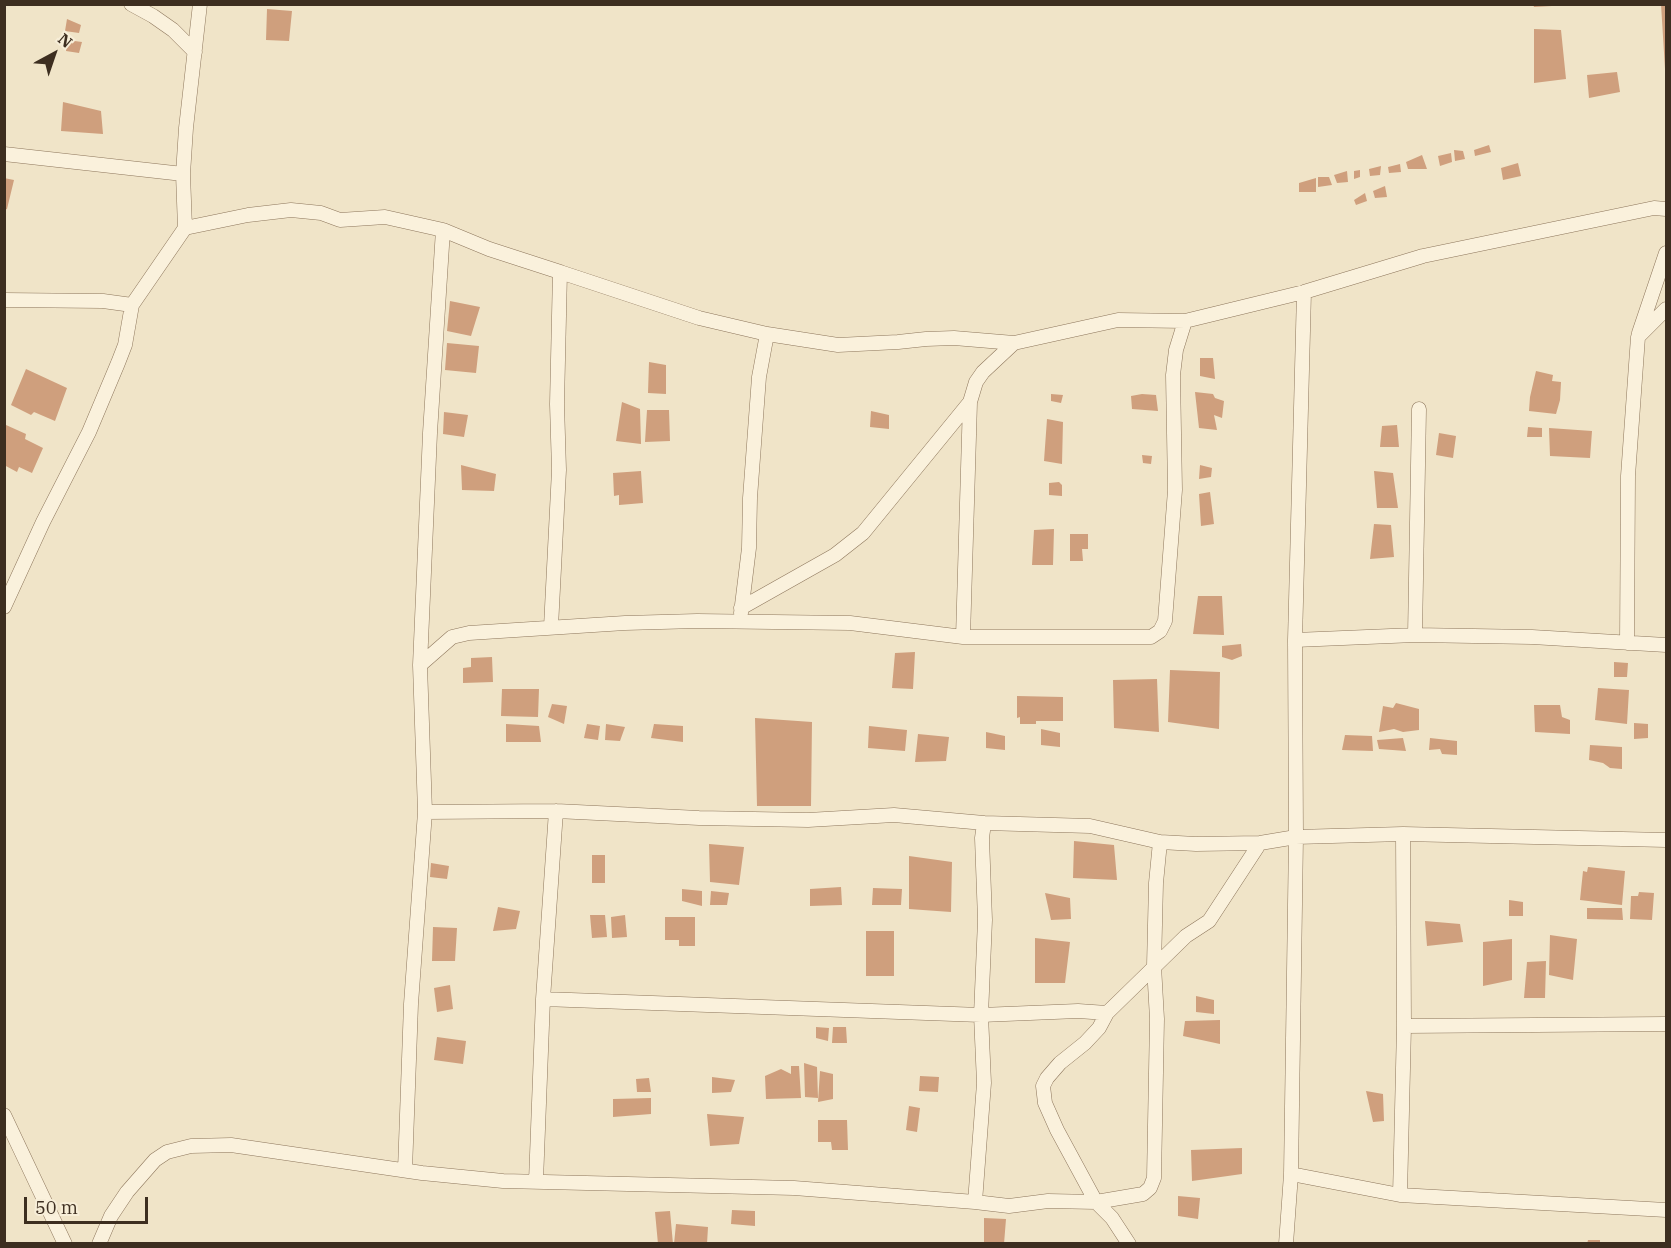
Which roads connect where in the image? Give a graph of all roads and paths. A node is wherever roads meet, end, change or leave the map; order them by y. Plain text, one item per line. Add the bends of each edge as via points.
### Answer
1 (131, 4) edge
2 (200, 4) edge
3 (195, 52) junction
4 (4, 154) edge
5 (183, 174) junction
6 (1666, 209) edge
7 (185, 228) junction
8 (443, 230) junction
9 (1666, 253) edge
10 (561, 272) junction
11 (1304, 292) junction
12 (4, 300) edge
13 (132, 304) junction
14 (1666, 309) edge
15 (1185, 321) junction
16 (767, 334) junction
17 (1638, 337) junction
18 (1014, 343) junction
19 (970, 402) junction
20 (1419, 409) dead end
21 (4, 607) edge
22 (741, 608) junction
23 (739, 623) junction
24 (551, 627) junction
25 (1415, 635) junction
26 (963, 637) junction
27 (1295, 640) junction
28 (1627, 644) junction
29 (1666, 645) edge
30 (420, 665) junction
31 (556, 811) junction
32 (425, 812) junction
33 (984, 823) junction
34 (1403, 834) junction
35 (1296, 837) junction
36 (1666, 840) edge
37 (1161, 842) junction
38 (1260, 843) junction
39 (1154, 966) junction
40 (543, 999) junction
41 (1107, 1013) junction
42 (981, 1015) junction
43 (1666, 1024) edge
44 (1404, 1026) junction
45 (4, 1115) edge
46 (405, 1170) junction
47 (1291, 1174) junction
48 (536, 1181) junction
49 (1400, 1195) junction
50 (975, 1202) junction
51 (1096, 1202) junction
52 (1666, 1210) edge
53 (65, 1244) edge
54 (99, 1244) edge
55 (1129, 1244) edge
56 (1286, 1244) edge

1 - 3 street via 172,30
2 - 3 street
3 - 5 street
4 - 5 street
5 - 7 street
6 - 11 street via 1633,212 1423,256
7 - 8 street via 291,210 321,213 340,220 385,217
7 - 13 street
8 - 10 street
8 - 30 street
9 - 17 street
10 - 16 street via 699,318
10 - 24 street via 559,471
11 - 15 street
11 - 27 street
12 - 13 street
13 - 21 street via 125,345 89,432
14 - 17 street
15 - 18 street via 1118,320
15 - 26 street via 1173,375 1175,490 1165,621 1160,631 1151,638
16 - 18 street via 838,345 935,339
16 - 22 street via 759,377
17 - 28 street via 1628,476
18 - 19 street via 983,372
19 - 22 street via 863,533 835,555
19 - 26 street
20 - 25 street
22 - 23 street
23 - 24 street
23 - 26 street via 850,623
24 - 30 street via 460,635
25 - 27 street
25 - 28 street
27 - 35 street
28 - 29 street
30 - 32 street
31 - 32 street
31 - 33 street via 808,820 894,815
31 - 40 street
32 - 46 street via 411,1004
33 - 37 street via 1090,826
33 - 42 street
34 - 35 street
34 - 36 street
34 - 44 street
35 - 38 street
35 - 47 street
37 - 38 street
37 - 39 street
38 - 39 street via 1209,921
39 - 41 street
39 - 51 street via 1154,1178 1143,1194
40 - 42 street
40 - 48 street
41 - 42 street
41 - 51 street via 1099,1028 1060,1063 1043,1086 1057,1130
42 - 50 street via 984,1083
43 - 44 street
44 - 49 street
45 - 53 street
46 - 48 street
46 - 54 street via 231,1145 191,1146 167,1152 155,1160 127,1192
47 - 49 street
47 - 56 street
48 - 50 street via 794,1188
49 - 52 street
50 - 51 street via 1009,1206 1048,1201
51 - 55 street

